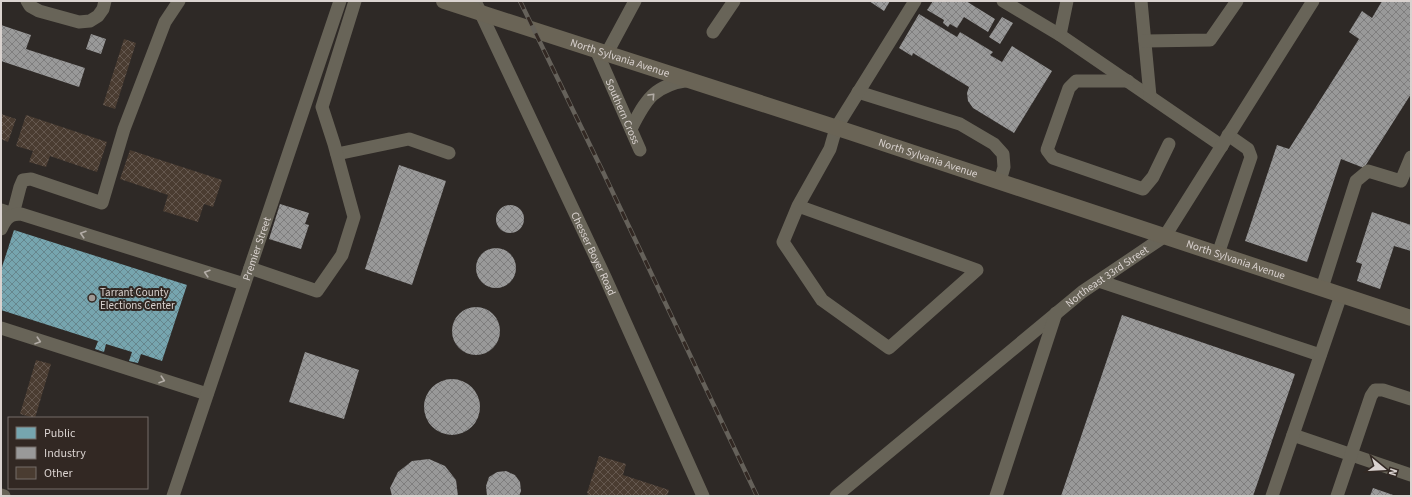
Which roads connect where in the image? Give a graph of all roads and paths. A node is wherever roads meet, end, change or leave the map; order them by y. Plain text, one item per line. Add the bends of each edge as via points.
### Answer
1 (27, 1) edge
2 (105, 1) edge
3 (179, 1) edge
4 (340, 1) edge
5 (355, 1) edge
6 (444, 1) edge
7 (635, 1) edge
8 (734, 1) edge
9 (915, 1) edge
10 (1003, 1) edge
11 (1067, 1) edge
12 (1141, 1) edge
13 (1237, 1) edge
14 (1313, 1) edge
15 (477, 7) edge
16 (713, 32) dead end
17 (1060, 35) junction
18 (1145, 41) junction
19 (601, 51) junction
20 (690, 80) junction
21 (1128, 81) junction
22 (858, 92) junction
23 (1150, 96) junction
24 (836, 128) junction
25 (631, 129) junction
26 (1225, 141) junction
27 (1169, 144) dead end
28 (640, 150) dead end
29 (450, 153) dead end
30 (337, 154) junction
31 (1411, 157) edge
32 (1000, 181) junction
33 (798, 206) junction
34 (7, 212) edge
35 (1, 229) edge
36 (1165, 236) junction
37 (1218, 254) junction
38 (250, 268) junction
39 (1100, 281) junction
40 (244, 284) junction
41 (1322, 288) junction
42 (1341, 295) junction
43 (1056, 314) junction
44 (1411, 318) edge
45 (1, 328) edge
46 (1320, 355) junction
47 (207, 394) junction
48 (1411, 399) edge
49 (1293, 436) junction
50 (1351, 455) junction
51 (1411, 475) edge
52 (1, 495) edge
53 (4, 496) edge
54 (173, 496) edge
55 (703, 496) edge
56 (836, 496) edge
57 (996, 496) edge
58 (1272, 496) edge
59 (1337, 496) edge

1 - 2 street via 39,11 79,22 90,21 98,16
3 - 34 street via 165,22 127,122 102,202 31,179 24,180
4 - 38 street, Premier Street
5 - 30 street via 322,107
6 - 15 main road, North Sylvania Avenue
7 - 19 street
8 - 16 street
9 - 22 street
10 - 17 street
11 - 17 street
12 - 18 street
13 - 18 street via 1210,40
14 - 26 street, Northeast 33rd Street
15 - 19 main road, North Sylvania Avenue
15 - 55 street, Chesser Boyer Road via 605,277
17 - 21 street
18 - 23 street
19 - 20 main road, North Sylvania Avenue
19 - 25 street, Southern Cross
20 - 24 main road, North Sylvania Avenue
25 -> 20 street via 644,105 657,91 675,82
21 - 23 street
21 - 27 street via 1076,81 1069,88 1047,150 1053,158 1143,189 1153,177
22 - 24 street
22 - 32 street via 960,124 994,144 1003,154 1004,167
23 - 26 street
24 - 32 main road, North Sylvania Avenue
24 - 33 street via 830,149
25 - 28 street, Southern Cross
26 - 36 street, Northeast 33rd Street
26 - 37 street via 1248,149 1251,157
29 - 30 street via 409,139
30 - 38 street via 354,217 342,255 317,291
31 - 41 street via 1401,181 1368,171 1356,181
32 - 36 main road, North Sylvania Avenue
33 - 33 street via 924,251 976,270 890,348 822,300 783,242
34 - 35 street
40 -> 34 street via 22,214
36 - 37 main road, North Sylvania Avenue
36 - 39 street, Northeast 33rd Street
37 - 41 main road, North Sylvania Avenue
38 - 40 street, Premier Street
39 - 43 street, Northeast 33rd Street
39 - 46 street
40 - 47 street, Premier Street
41 - 42 main road, North Sylvania Avenue
42 - 44 main road, North Sylvania Avenue
42 - 46 street
43 - 56 street, Northeast 33rd Street
43 - 57 street
45 -> 47 street
46 - 49 street
47 - 54 street, Premier Street
48 - 50 street via 1375,390
49 - 50 street
49 - 58 street
50 - 51 street
50 - 59 street
52 - 53 street

